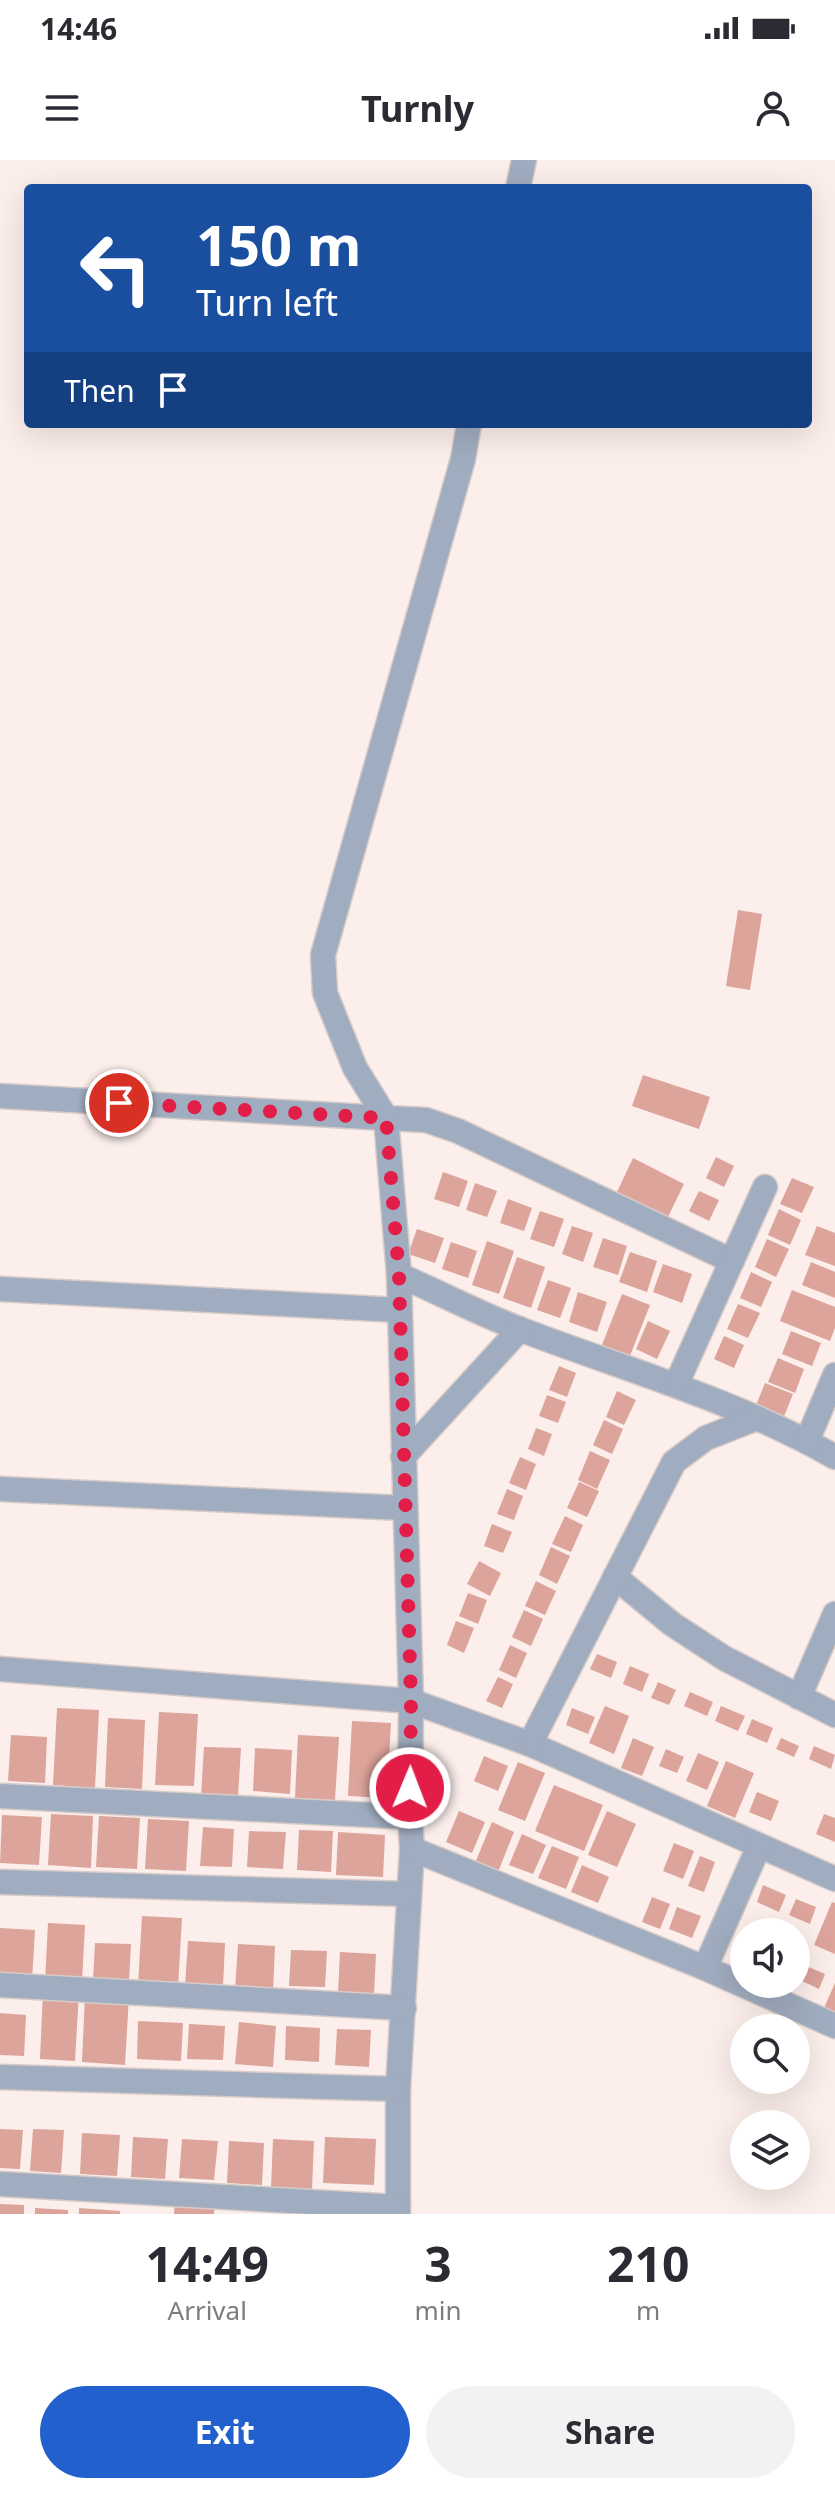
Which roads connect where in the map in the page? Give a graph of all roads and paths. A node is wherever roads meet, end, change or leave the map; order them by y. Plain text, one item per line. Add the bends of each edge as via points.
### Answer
1 (524, 160) edge
2 (519, 184) edge
3 (468, 428) edge
4 (0, 1096) edge
5 (386, 1118) junction
6 (765, 1187) dead end
7 (732, 1261) junction
8 (399, 1275) junction
9 (0, 1289) edge
10 (399, 1310) junction
11 (520, 1329) junction
12 (835, 1375) edge
13 (676, 1385) junction
14 (757, 1418) junction
15 (807, 1441) junction
16 (403, 1457) junction
17 (835, 1457) edge
18 (0, 1489) edge
19 (404, 1508) junction
20 (615, 1577) junction
21 (835, 1614) edge
22 (0, 1669) edge
23 (799, 1697) junction
24 (411, 1701) junction
25 (835, 1715) edge
26 (530, 1744) junction
27 (0, 1796) edge
28 (410, 1817) junction
29 (759, 1846) junction
30 (412, 1849) junction
31 (835, 1879) edge
32 (0, 1882) edge
33 (409, 1894) junction
34 (705, 1968) junction
35 (0, 1985) edge
36 (404, 2008) junction
37 (835, 2026) edge
38 (0, 2077) edge
39 (398, 2089) junction
40 (0, 2184) edge
41 (398, 2211) edge

1 - 2 street
3 - 5 street via 323,955 325,993 355,1068
4 - 5 street
5 - 7 street via 426,1120 458,1131
5 - 8 street
6 - 7 street
7 - 13 street
8 - 10 street
8 - 11 street
9 - 10 street
10 - 16 street
11 - 13 street
11 - 16 street
12 - 15 street
13 - 14 street
14 - 15 street
14 - 20 street via 706,1438 674,1462
15 - 17 street
16 - 19 street
18 - 19 street
19 - 24 street
20 - 23 street via 724,1658
20 - 26 street
21 - 23 street
22 - 24 street
23 - 25 street
24 - 26 street
24 - 28 street
26 - 29 street
27 - 28 street
28 - 30 street
29 - 31 street
29 - 34 street
30 - 33 street
30 - 34 street
32 - 33 street
33 - 36 street
34 - 37 street
35 - 36 street
36 - 39 street
38 - 39 street
39 - 41 street
40 - 41 street

